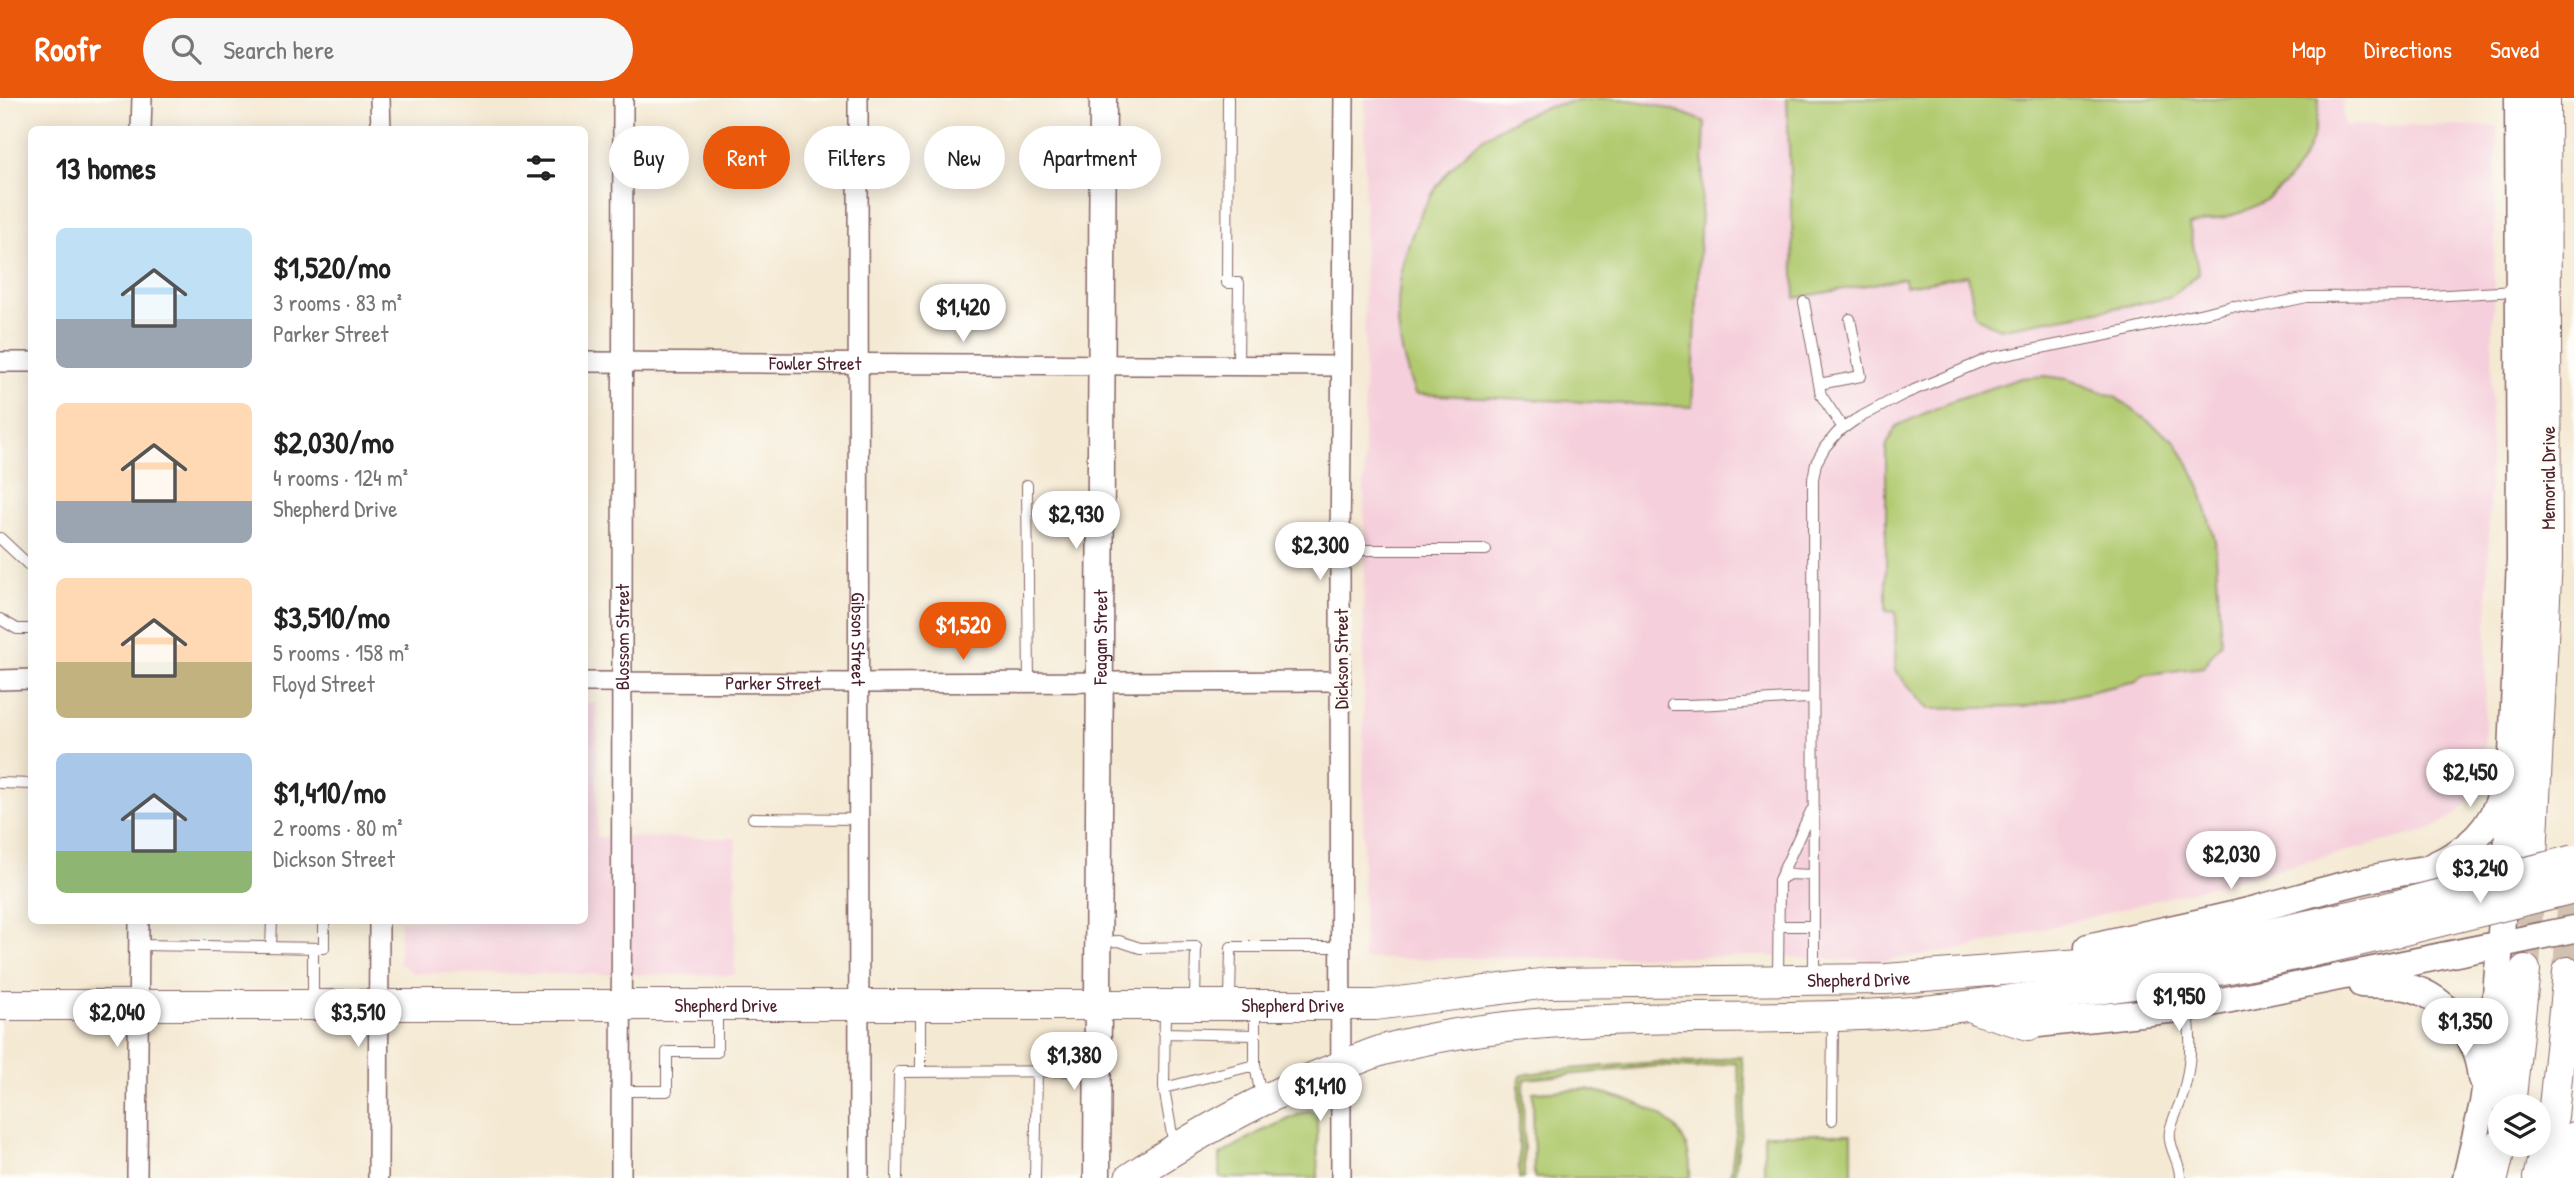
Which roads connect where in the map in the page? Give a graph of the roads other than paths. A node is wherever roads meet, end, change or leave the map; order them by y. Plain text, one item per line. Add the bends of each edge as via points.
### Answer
1 (142, 98) edge
2 (380, 98) edge
3 (622, 98) edge
4 (858, 98) edge
5 (1103, 98) edge
6 (1228, 98) edge
7 (1344, 98) edge
8 (2518, 98) edge
9 (2545, 98) edge
10 (141, 126) edge
11 (380, 126) edge
12 (2520, 291) junction
13 (1804, 302) dead end
14 (1850, 319) dead end
15 (0, 362) edge
16 (28, 362) edge
17 (588, 362) edge
18 (622, 362) junction
19 (1101, 363) junction
20 (858, 365) junction
21 (1238, 365) junction
22 (1341, 366) junction
23 (1819, 384) junction
24 (1843, 428) junction
25 (1027, 485) dead end
26 (0, 538) edge
27 (1340, 550) junction
28 (1486, 550) dead end
29 (28, 564) edge
30 (0, 619) edge
31 (28, 629) edge
32 (28, 679) edge
33 (0, 680) edge
34 (1099, 681) junction
35 (1341, 681) junction
36 (588, 682) edge
37 (622, 682) junction
38 (1029, 682) junction
39 (857, 683) junction
40 (1812, 698) junction
41 (1672, 705) dead end
42 (2512, 755) junction
43 (0, 783) edge
44 (28, 784) edge
45 (1813, 807) junction
46 (753, 818) dead end
47 (858, 818) junction
48 (2574, 860) edge
49 (2519, 864) junction
50 (2428, 868) junction
51 (1813, 876) junction
52 (1779, 880) junction
53 (2574, 887) edge
54 (2377, 923) junction
55 (139, 924) edge
56 (272, 924) edge
57 (324, 924) edge
58 (379, 924) edge
59 (1778, 926) junction
60 (1813, 926) junction
61 (2566, 931) edge
62 (1099, 942) junction
63 (2500, 944) junction
64 (139, 945) junction
65 (271, 947) junction
66 (1340, 947) junction
67 (2088, 947) joint
68 (313, 948) junction
69 (2525, 970) tunnel mouth
70 (2568, 972) dead end
71 (1966, 974) junction
72 (1779, 981) junction
73 (1814, 981) junction
74 (2321, 983) junction
75 (0, 1005) edge
76 (139, 1005) junction
77 (313, 1005) junction
78 (379, 1005) junction
79 (718, 1005) junction
80 (1098, 1005) junction
81 (621, 1006) junction
82 (859, 1006) junction
83 (921, 1006) junction
84 (1195, 1006) junction
85 (1339, 1006) junction
86 (1964, 1006) junction
87 (2187, 1008) junction
88 (1247, 1016) junction
89 (1833, 1016) junction
90 (1788, 1017) junction
91 (1164, 1020) junction
92 (2029, 1025) joint
93 (1255, 1065) junction
94 (1339, 1067) junction
95 (921, 1071) junction
96 (1037, 1071) junction
97 (1098, 1071) junction
98 (1164, 1088) junction
99 (621, 1091) junction
100 (2492, 1094) edge
101 (2496, 1094) edge
102 (2499, 1094) edge
103 (1262, 1100) junction
104 (1832, 1120) dead end
105 (2488, 1126) edge
106 (2574, 1137) edge
107 (1175, 1150) junction
108 (2498, 1157) edge
109 (1135, 1176) edge
110 (137, 1178) edge
111 (378, 1178) edge
112 (621, 1178) edge
113 (859, 1178) edge
114 (897, 1178) edge
115 (1035, 1178) edge
116 (1097, 1178) edge
117 (1341, 1178) edge
118 (2180, 1178) edge
119 (2466, 1178) edge
120 (2493, 1178) edge
121 (2538, 1178) edge
122 (2566, 1178) edge

1 - 10 street
2 - 11 street
3 - 18 street, Blossom Street
4 - 20 street, Gibson Street
5 - 19 street, Feagan Street
6 - 21 lane via 1227,283 1239,283
7 - 22 street, Dickson Street
8 - 12 street
9 - 49 main road, Memorial Drive via 2547,559
12 - 24 lane via 2307,297 2253,308 2233,306 1990,358 1902,395
12 - 42 street via 2520,559
13 - 23 lane
14 - 23 lane via 1861,376
15 - 16 street
17 - 18 street, Fowler Street
18 - 20 street, Fowler Street
18 - 37 street, Blossom Street
19 - 20 street, Fowler Street
19 - 21 street, Fowler Street
19 - 34 street, Feagan Street
20 - 39 street, Gibson Street
21 - 22 street, Fowler Street
22 - 27 street, Dickson Street
23 - 24 lane via 1821,395
24 - 40 lane via 1820,454 1813,479
25 - 38 lane
26 - 29 lane
27 - 28 lane
27 - 35 street, Dickson Street
30 - 31 lane via 17,629
32 - 33 street
34 - 35 street, Parker Street
34 - 38 street, Parker Street
34 - 62 street, Feagan Street
35 - 66 street, Dickson Street
36 - 37 street, Parker Street
37 - 39 street, Parker Street
37 - 81 street, Blossom Street
38 - 39 street, Parker Street
39 - 47 street, Gibson Street
40 - 41 lane
40 - 45 lane
42 - 49 street
42 - 50 street via 2497,809 2484,831 2467,847
43 - 44 lane
45 - 51 lane
45 - 52 lane
46 - 47 lane
47 - 82 street, Gibson Street
48 - 54 main road, Shepherd Drive, bridge
49 - 50 street
49 - 53 street
49 - 61 street via 2515,896 2527,914 2541,925
49 - 63 street
50 - 67 street
51 - 52 lane via 1789,874
51 - 60 lane
52 - 59 lane
53 - 54 main road, Shepherd Drive, bridge
54 - 71 main road, Shepherd Drive via 2081,964
54 - 86 main road, Shepherd Drive via 2321,950 2083,992
55 - 64 street
56 - 65 lane
57 - 68 lane via 324,948
58 - 78 street
59 - 60 lane
59 - 72 lane
60 - 73 lane
61 - 63 street
62 - 80 street, Feagan Street
62 - 84 lane via 1119,941 1140,948 1196,947
63 - 74 street
63 - 101 street via 2493,1033
64 - 65 lane
64 - 76 street
65 - 68 lane
66 - 85 street, Dickson Street
66 - 88 lane via 1231,947
67 - 71 main road
68 - 77 lane
69 - 102 main road
70 - 121 main road via 2553,1116
71 - 73 main road, Shepherd Drive
72 - 73 main road, Shepherd Drive
72 - 85 main road, Shepherd Drive via 1548,983 1411,1002
73 - 90 main road via 1802,1004
74 - 87 street
74 - 100 street via 2402,986 2430,996 2469,1034
75 - 76 main road, Shepherd Drive
76 - 77 main road, Shepherd Drive
76 - 110 street
77 - 78 main road, Shepherd Drive
78 - 81 main road, Shepherd Drive
78 - 111 street
79 - 81 main road, Shepherd Drive
79 - 82 main road, Shepherd Drive
79 - 99 lane via 717,1052 667,1052 667,1091
80 - 83 main road, Shepherd Drive
80 - 91 main road, Shepherd Drive
80 - 97 street, Feagan Street
81 - 99 street, Blossom Street
82 - 83 main road, Shepherd Drive
82 - 113 street, Gibson Street
83 - 95 lane
84 - 88 main road, Shepherd Drive
84 - 91 main road, Shepherd Drive
85 - 88 main road, Shepherd Drive
85 - 94 street, Dickson Street
86 - 89 main road, Shepherd Drive
86 - 92 main road
87 - 92 street
87 - 118 lane via 2190,1048 2185,1090 2169,1133
88 - 91 lane
88 - 93 lane
89 - 90 main road, Shepherd Drive
89 - 104 lane
90 - 94 main road, Shepherd Drive via 1543,1023 1457,1033 1380,1051
91 - 98 lane
93 - 98 lane
93 - 103 lane
94 - 103 main road, Shepherd Drive
94 - 117 street, Dickson Street
95 - 96 lane
95 - 114 lane via 899,1072
96 - 97 lane
96 - 115 lane
97 - 116 street, Feagan Street
98 - 107 lane
99 - 112 street, Blossom Street
103 - 107 main road, Shepherd Drive
105 - 119 street
106 - 122 main road
107 - 109 main road, Shepherd Drive
108 - 120 main road

